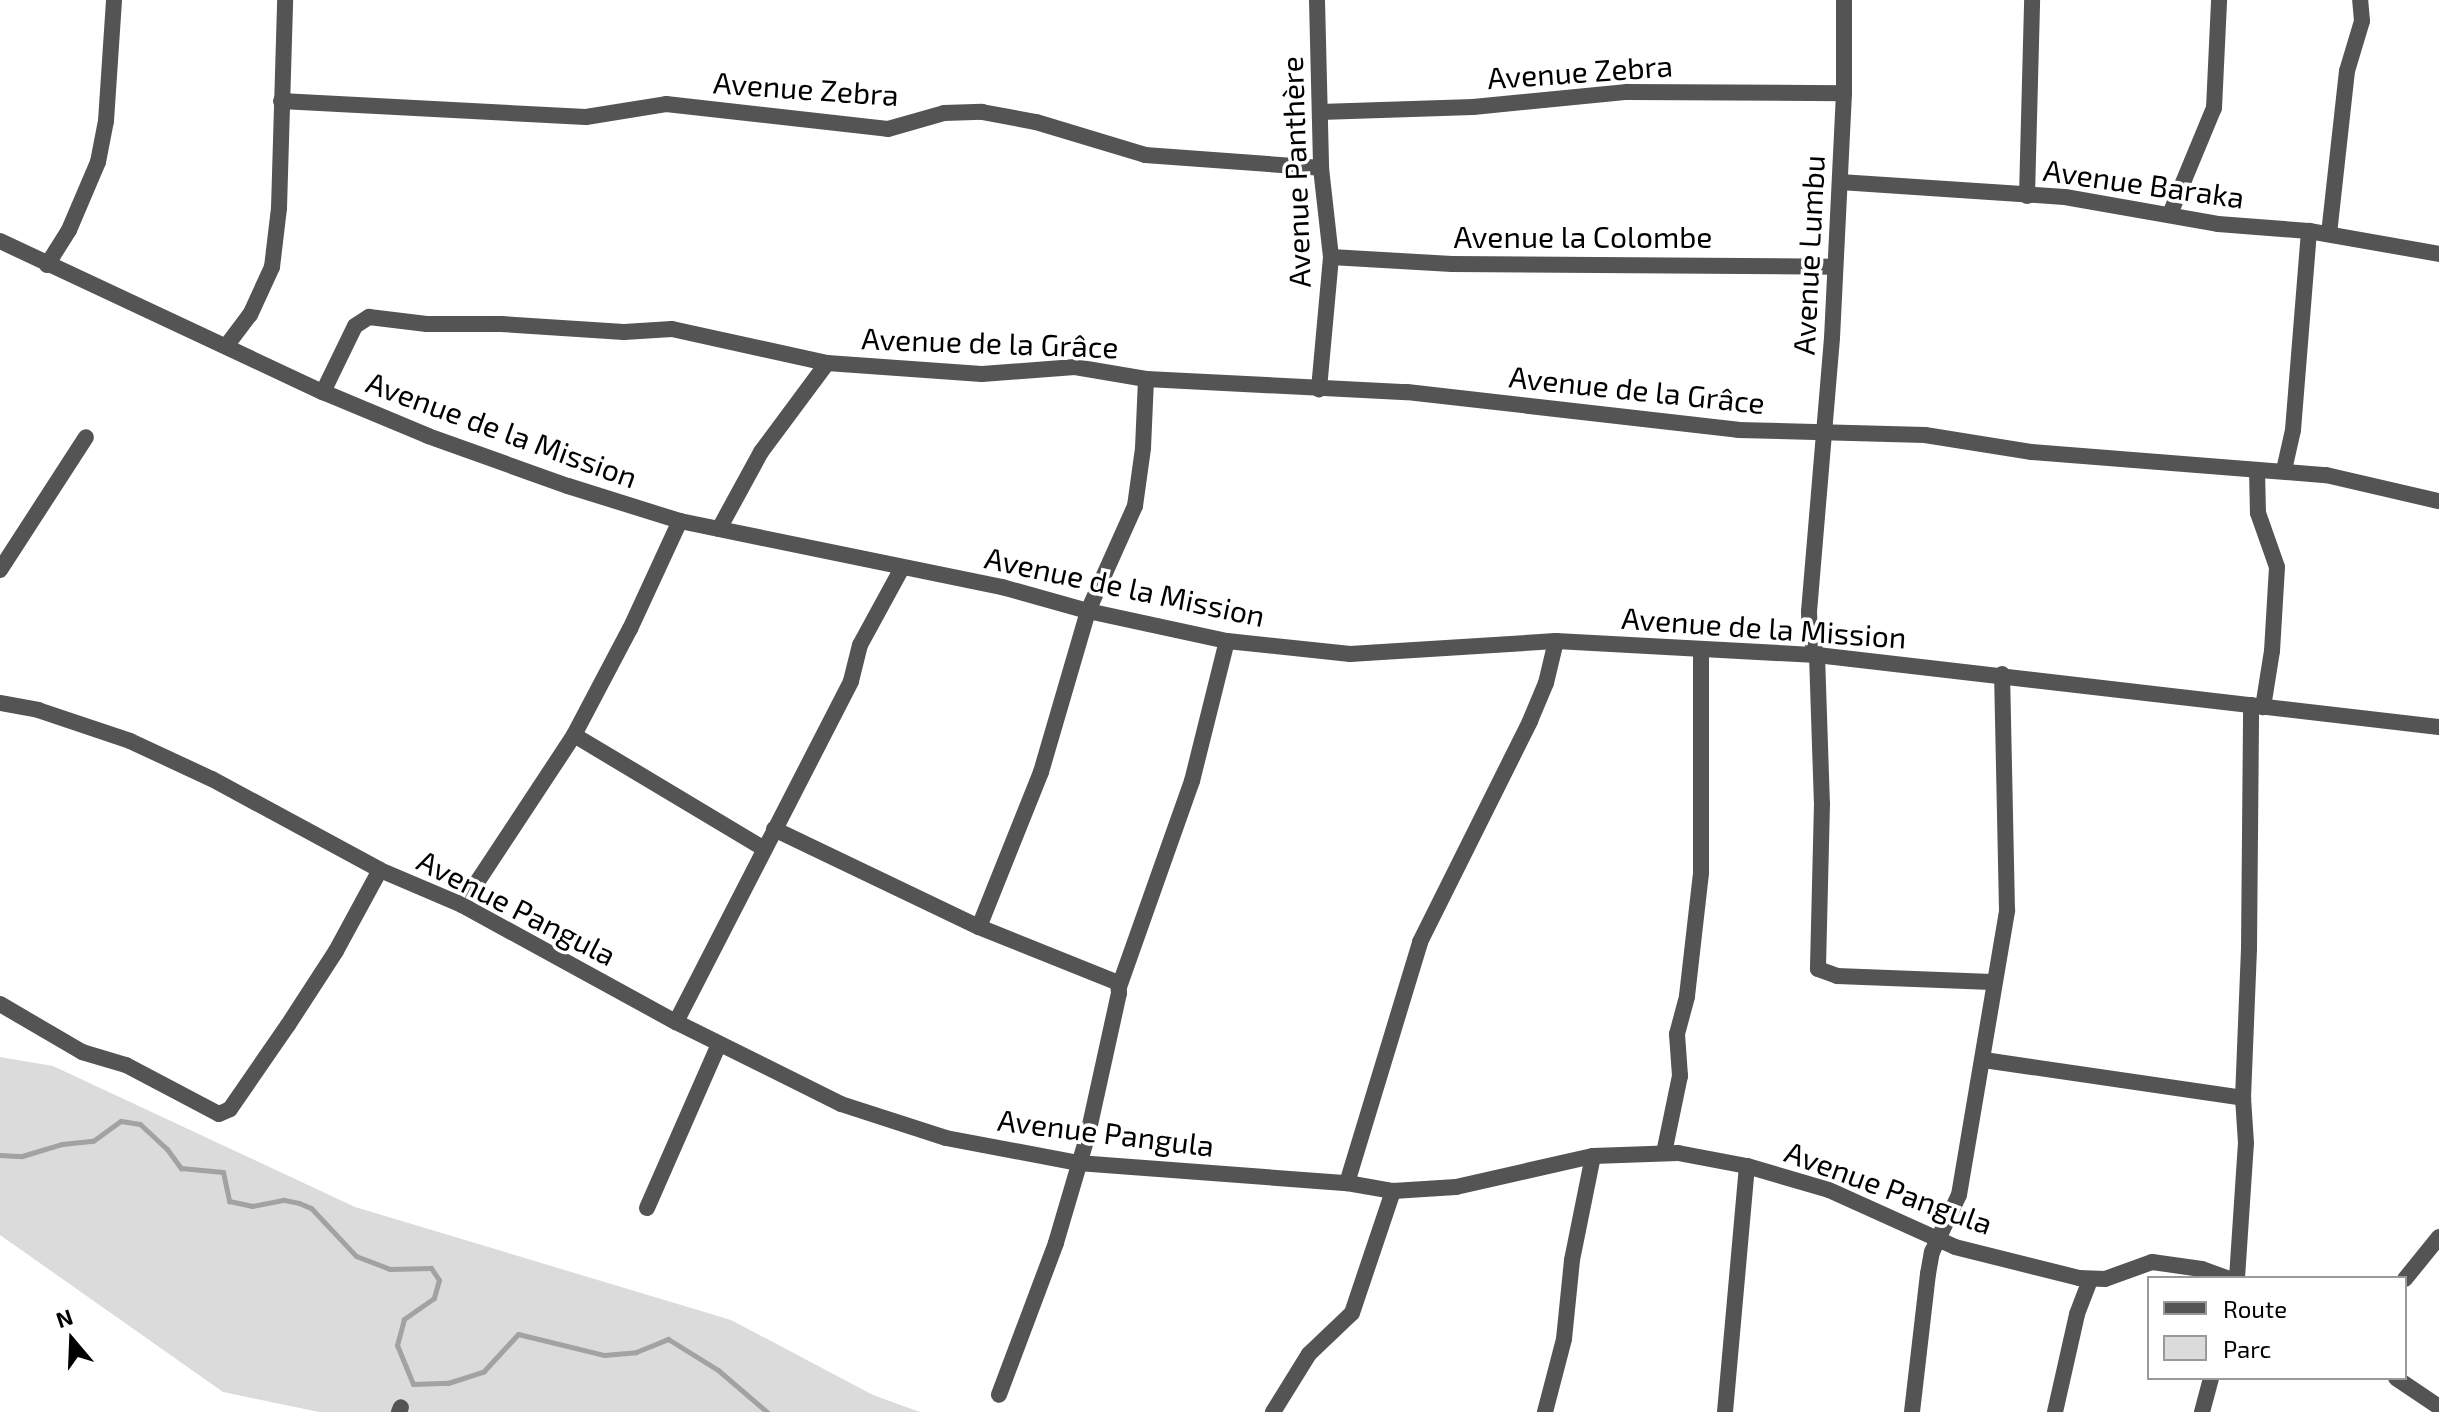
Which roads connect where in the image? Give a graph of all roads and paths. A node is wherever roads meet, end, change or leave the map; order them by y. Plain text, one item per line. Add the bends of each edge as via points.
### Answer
1 (114, 0) edge
2 (285, 0) edge
3 (1317, 0) edge
4 (1844, 0) edge
5 (2032, 0) edge
6 (2219, 0) edge
7 (2360, 0) edge
8 (1844, 93) junction
9 (281, 101) junction
10 (1320, 112) junction
11 (1321, 168) junction
12 (1840, 182) junction
13 (2027, 196) junction
14 (2170, 214) junction
15 (2309, 231) junction
16 (2329, 234) junction
17 (0, 241) edge
18 (2439, 254) edge
19 (1331, 257) junction
20 (47, 265) junction
21 (1835, 267) junction
22 (227, 345) junction
23 (827, 363) junction
24 (1146, 379) junction
25 (1319, 389) junction
26 (323, 392) junction
27 (1823, 432) junction
28 (86, 437) dead end
29 (2257, 470) junction
30 (2284, 470) junction
31 (2439, 501) edge
32 (680, 521) junction
33 (719, 529) junction
34 (902, 568) junction
35 (0, 570) edge
36 (1088, 611) junction
37 (1227, 641) junction
38 (1556, 641) junction
39 (1701, 651) junction
40 (1817, 655) junction
41 (2002, 674) junction
42 (0, 703) edge
43 (2257, 706) junction
44 (2439, 727) edge
45 (574, 735) junction
46 (774, 829) junction
47 (763, 848) junction
48 (380, 870) junction
49 (462, 905) junction
50 (979, 927) junction
51 (1992, 982) junction
52 (1119, 987) junction
53 (0, 1004) edge
54 (676, 1022) junction
55 (719, 1044) junction
56 (1984, 1060) junction
57 (2243, 1098) junction
58 (1664, 1153) junction
59 (1593, 1156) junction
60 (1078, 1163) junction
61 (1747, 1166) junction
62 (1347, 1183) junction
63 (1393, 1191) junction
64 (647, 1208) dead end
65 (2439, 1237) edge
66 (1937, 1240) junction
67 (2220, 1276) edge
68 (2237, 1276) edge
69 (2407, 1277) edge
70 (2090, 1280) junction
71 (2210, 1380) edge
72 (2399, 1380) edge
73 (999, 1395) dead end
74 (2439, 1407) edge
75 (1273, 1412) edge
76 (1545, 1412) edge
77 (1725, 1412) edge
78 (1912, 1412) edge
79 (2055, 1412) edge
80 (2202, 1412) edge

1 - 20 street via 98,162 69,230
2 - 9 street
3 - 10 street, Avenue Panthère
4 - 8 street, Avenue Lumbu
5 - 13 street
6 - 14 street via 2214,108
7 - 16 street via 2362,21 2347,71
8 - 10 street, Avenue Zebra via 1627,92 1473,107
8 - 12 street, Avenue Lumbu
9 - 11 street, Avenue Zebra via 586,117 666,104 888,129 944,113 982,112 1036,122 1145,155
9 - 22 street via 272,267 250,315
10 - 11 street, Avenue Panthère
11 - 19 street, Avenue Panthère
12 - 13 street, Avenue Baraka
12 - 21 street, Avenue Lumbu
13 - 14 street, Avenue Baraka
14 - 15 street, Avenue Baraka via 2218,224
15 - 16 street, Avenue Baraka
15 - 30 street via 2293,430
16 - 18 street, Avenue Baraka
17 - 20 street, Avenue de la Mission
19 - 21 street, Avenue la Colombe via 1452,264
19 - 25 street, Avenue Panthère
20 - 22 street, Avenue de la Mission
21 - 27 street, Avenue Lumbu
22 - 26 street, Avenue de la Mission
23 - 24 street, Avenue de la Grâce via 982,374 1075,367
23 - 26 street, Avenue de la Grâce via 672,329 624,332 369,317 355,326
23 - 33 street via 761,452
24 - 25 street, Avenue de la Grâce
24 - 36 street via 1135,506
25 - 27 street, Avenue de la Grâce via 1407,392 1738,430
26 - 32 street, Avenue de la Mission via 456,446
27 - 29 street, Avenue de la Grâce via 1925,435 2031,452
27 - 40 street, Avenue Lumbu via 1809,611
28 - 35 street
29 - 30 street, Avenue de la Grâce
29 - 43 street via 2258,513 2277,567 2272,651
30 - 31 street, Avenue de la Grâce
32 - 33 street, Avenue de la Mission
32 - 45 street
33 - 34 street, Avenue de la Mission
34 - 36 street, Avenue de la Mission via 1002,587
34 - 46 street
36 - 37 street, Avenue de la Mission
36 - 50 street via 1041,772
37 - 38 street, Avenue de la Mission via 1350,654
37 - 52 street via 1192,781
38 - 39 street, Avenue de la Mission
38 - 62 street via 1546,683 1525,732 1420,942
39 - 40 street, Avenue de la Mission
39 - 58 street via 1701,873 1687,996 1677,1034 1680,1076
40 - 41 street, Avenue de la Mission
40 - 51 street, Avenue Lumbu via 1822,803 1818,969 1837,976
41 - 43 street, Avenue de la Mission
41 - 51 street via 2008,901
42 - 48 street, Avenue Pangula via 130,741
43 - 44 street, Avenue de la Mission
43 - 57 street
45 - 47 street
45 - 49 street
46 - 47 street
46 - 50 street
47 - 54 street
48 - 49 street, Avenue Pangula
48 - 53 street via 288,1025 230,1109 219,1114 126,1065 82,1052
49 - 54 street, Avenue Pangula
50 - 52 street via 1112,978
51 - 56 street
52 - 60 street
54 - 55 street, Avenue Pangula
55 - 60 street, Avenue Pangula via 841,1104 910,1128
55 - 64 street
56 - 57 street
56 - 66 street via 1959,1195
57 - 68 street via 2246,1143
58 - 59 street, Avenue Pangula
58 - 61 street, Avenue Pangula
59 - 63 street, Avenue Pangula via 1481,1182
59 - 76 street via 1572,1260 1564,1339
60 - 62 street, Avenue Pangula
60 - 73 street via 1056,1243
61 - 66 street, Avenue Pangula via 1861,1203
61 - 77 street
62 - 63 street, Avenue Pangula
63 - 75 street via 1352,1313 1309,1354
65 - 69 street
66 - 70 street, Avenue Pangula
66 - 78 street via 1928,1274
67 - 70 street via 2145,1262
70 - 79 street
71 - 80 street
72 - 74 street

